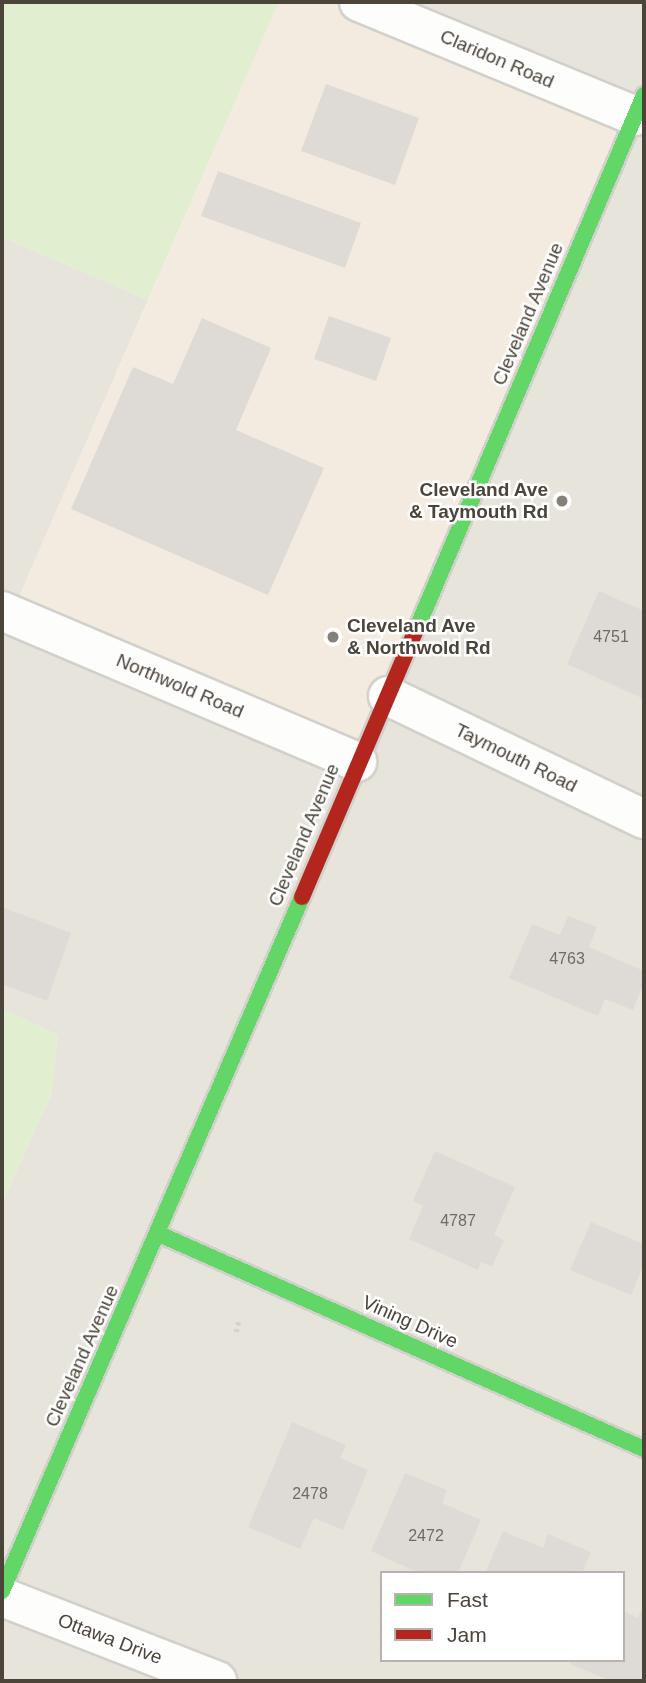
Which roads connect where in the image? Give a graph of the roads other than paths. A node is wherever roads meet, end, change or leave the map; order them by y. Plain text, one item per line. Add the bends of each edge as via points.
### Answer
1 (359, 2) edge
2 (639, 105) edge
3 (2, 611) edge
4 (388, 696) junction
5 (358, 762) junction
6 (644, 819) edge
7 (159, 1234) junction
8 (644, 1449) edge
9 (2, 1591) edge
10 (2, 1597) edge
11 (217, 1681) edge

1 - 2 street, Claridon Road
2 - 4 main road, Cleveland Avenue
3 - 5 street, Northwold Road
4 - 5 main road, Cleveland Avenue
4 - 6 street, Taymouth Road
5 - 7 main road, Cleveland Avenue
7 - 8 main road, Vining Drive
7 - 9 main road, Cleveland Avenue
10 - 11 street, Ottawa Drive

